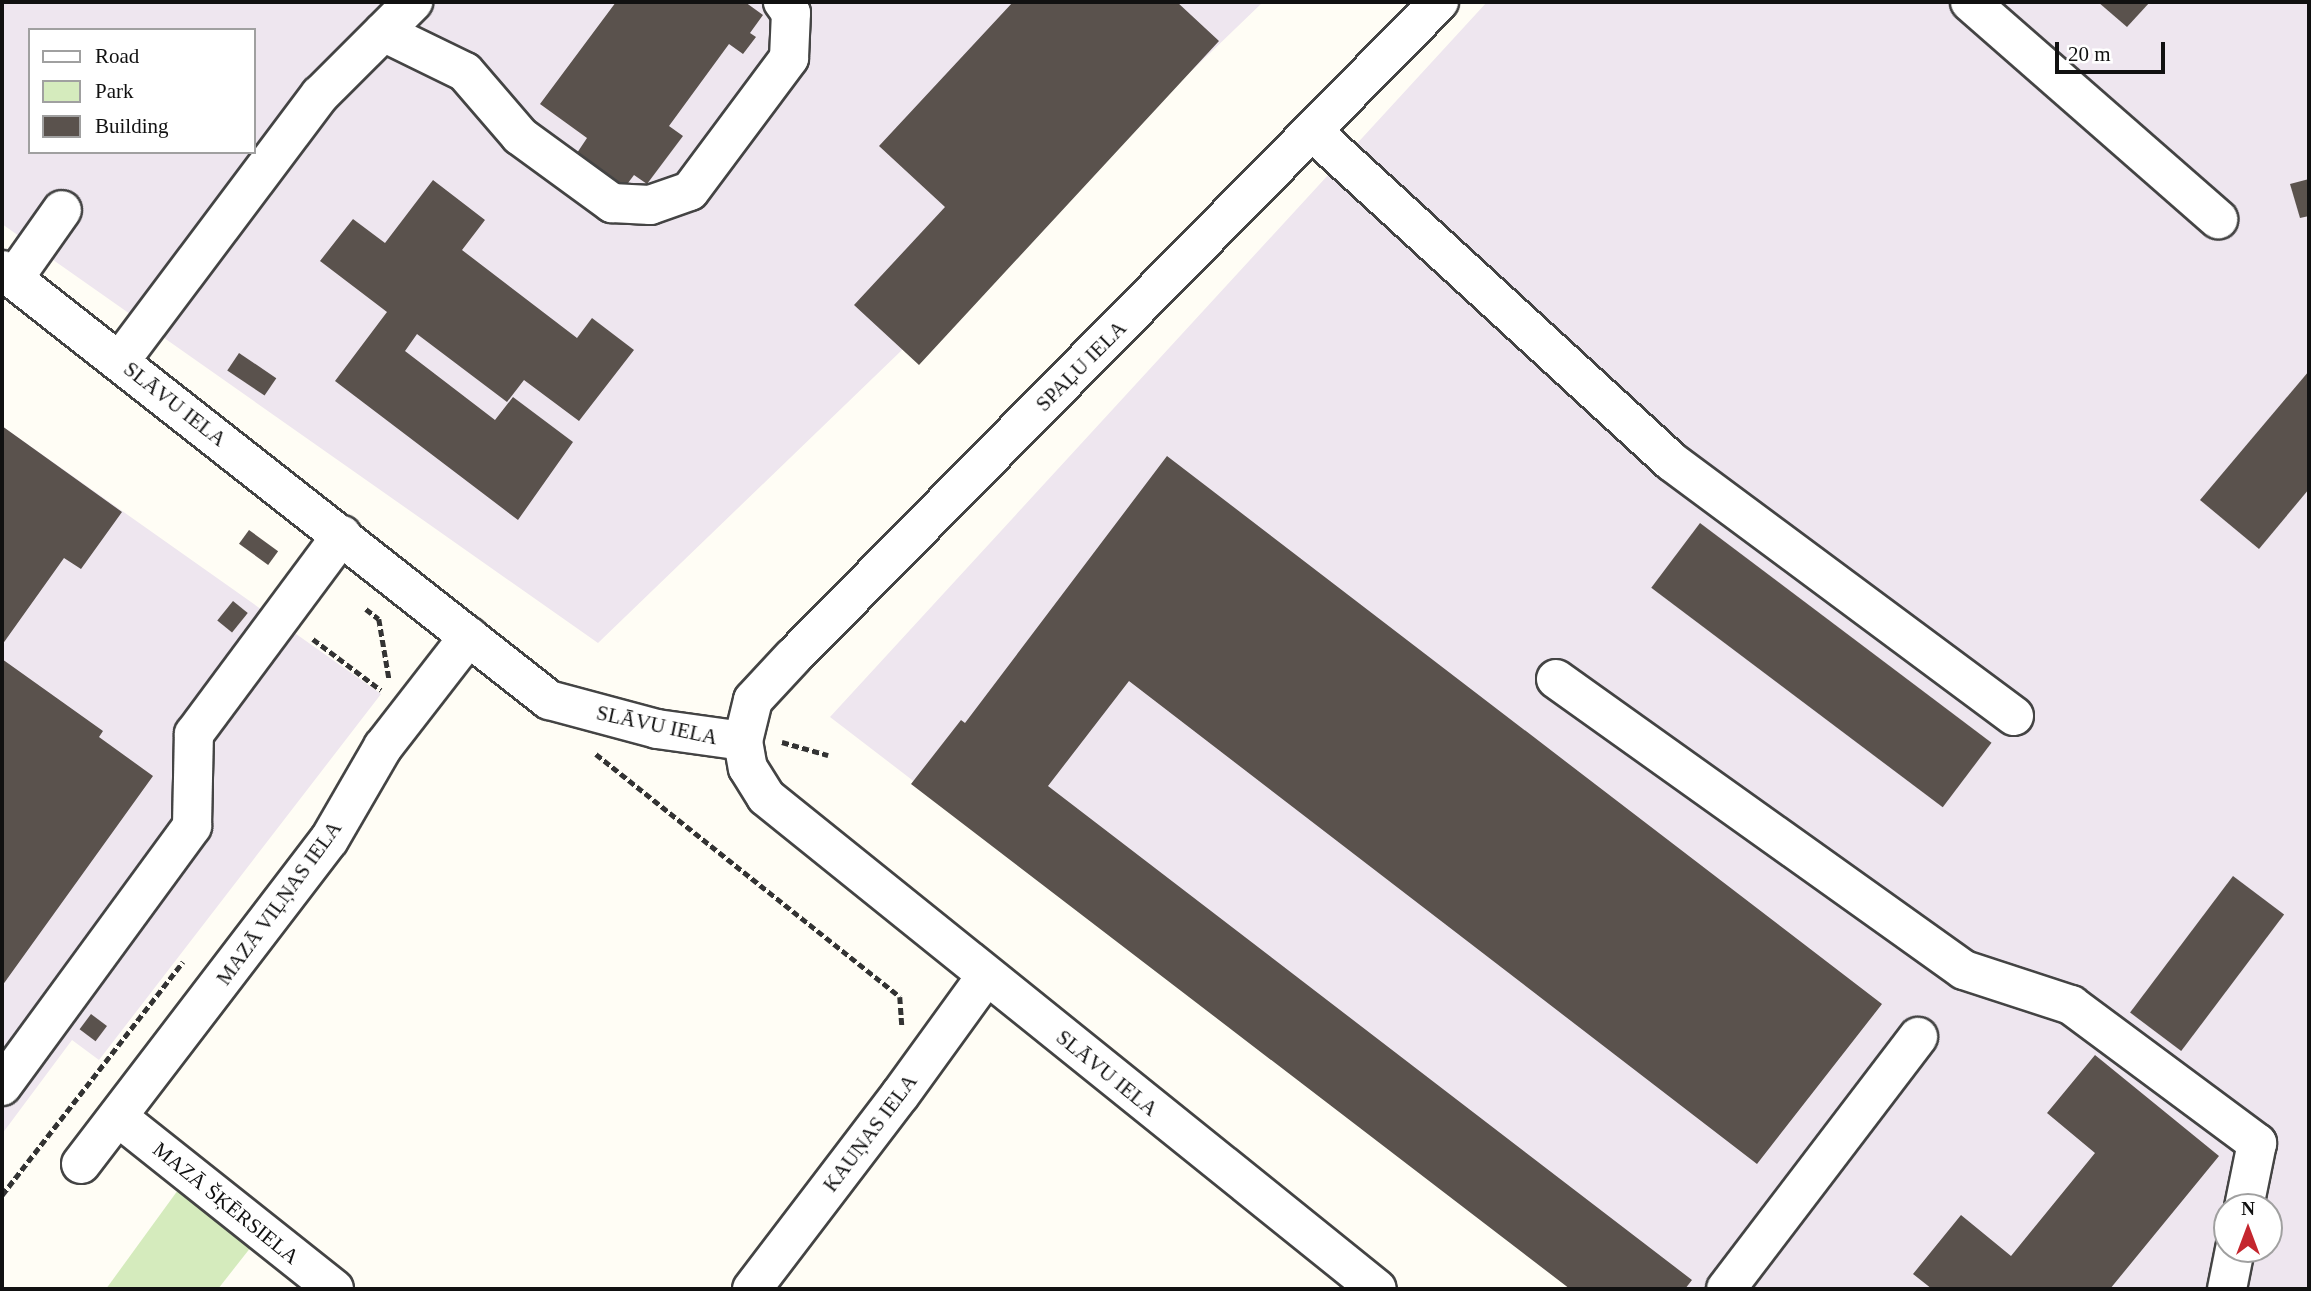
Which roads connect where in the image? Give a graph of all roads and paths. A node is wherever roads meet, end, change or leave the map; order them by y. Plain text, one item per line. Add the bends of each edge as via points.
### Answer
1 (413, 2) edge
2 (783, 2) edge
3 (1439, 2) edge
4 (1970, 2) edge
5 (383, 32) junction
6 (1312, 131) junction
7 (62, 210) dead end
8 (2218, 219) dead end
9 (8, 274) edge
10 (120, 361) junction
11 (342, 535) junction
12 (316, 569) junction
13 (281, 615) junction
14 (469, 636) junction
15 (1556, 679) dead end
16 (2014, 716) dead end
17 (743, 741) junction
18 (589, 748) dead end
19 (828, 755) dead end
20 (188, 957) dead end
21 (986, 976) junction
22 (903, 1035) dead end
23 (1918, 1037) dead end
24 (2, 1086) edge
25 (118, 1118) junction
26 (81, 1164) dead end
27 (2247, 1193) edge
28 (2, 1195) edge
29 (2232, 1263) edge
30 (334, 1289) edge
31 (752, 1289) edge
32 (1377, 1289) edge
33 (1726, 1289) edge
34 (2227, 1289) edge

1 - 5 street
2 - 5 street via 790,13 789,58 690,191 650,205 612,204 520,136 465,72
3 - 6 street, SPAĻU IELA
4 - 8 street
5 - 10 street via 320,95
6 - 16 street via 1672,461
6 - 17 street, SPAĻU IELA via 793,657 753,701
7 - 9 street
9 - 10 street, SLĀVU IELA
10 - 11 street, SLĀVU IELA
11 - 12 street
11 - 14 street, SLĀVU IELA
12 - 13 street
12 - 13 path via 379,619 389,692
13 - 24 street via 194,734 192,826
14 - 17 street, SLĀVU IELA via 549,701 657,729
14 - 25 street, MAZĀ VIĻŅAS IELA via 383,747 329,840
15 - 27 street via 1964,970 2071,1005 2257,1143
17 - 19 path via 789,742
17 - 21 street, SLĀVU IELA via 748,768 766,797
18 - 22 path via 900,997
20 - 28 path
21 - 31 street, KAUŅAS IELA
21 - 32 street, SLĀVU IELA
23 - 33 street
25 - 26 street, MAZĀ VIĻŅAS IELA
25 - 30 street, MAZĀ ŠĶĒRSIELA
29 - 34 street

